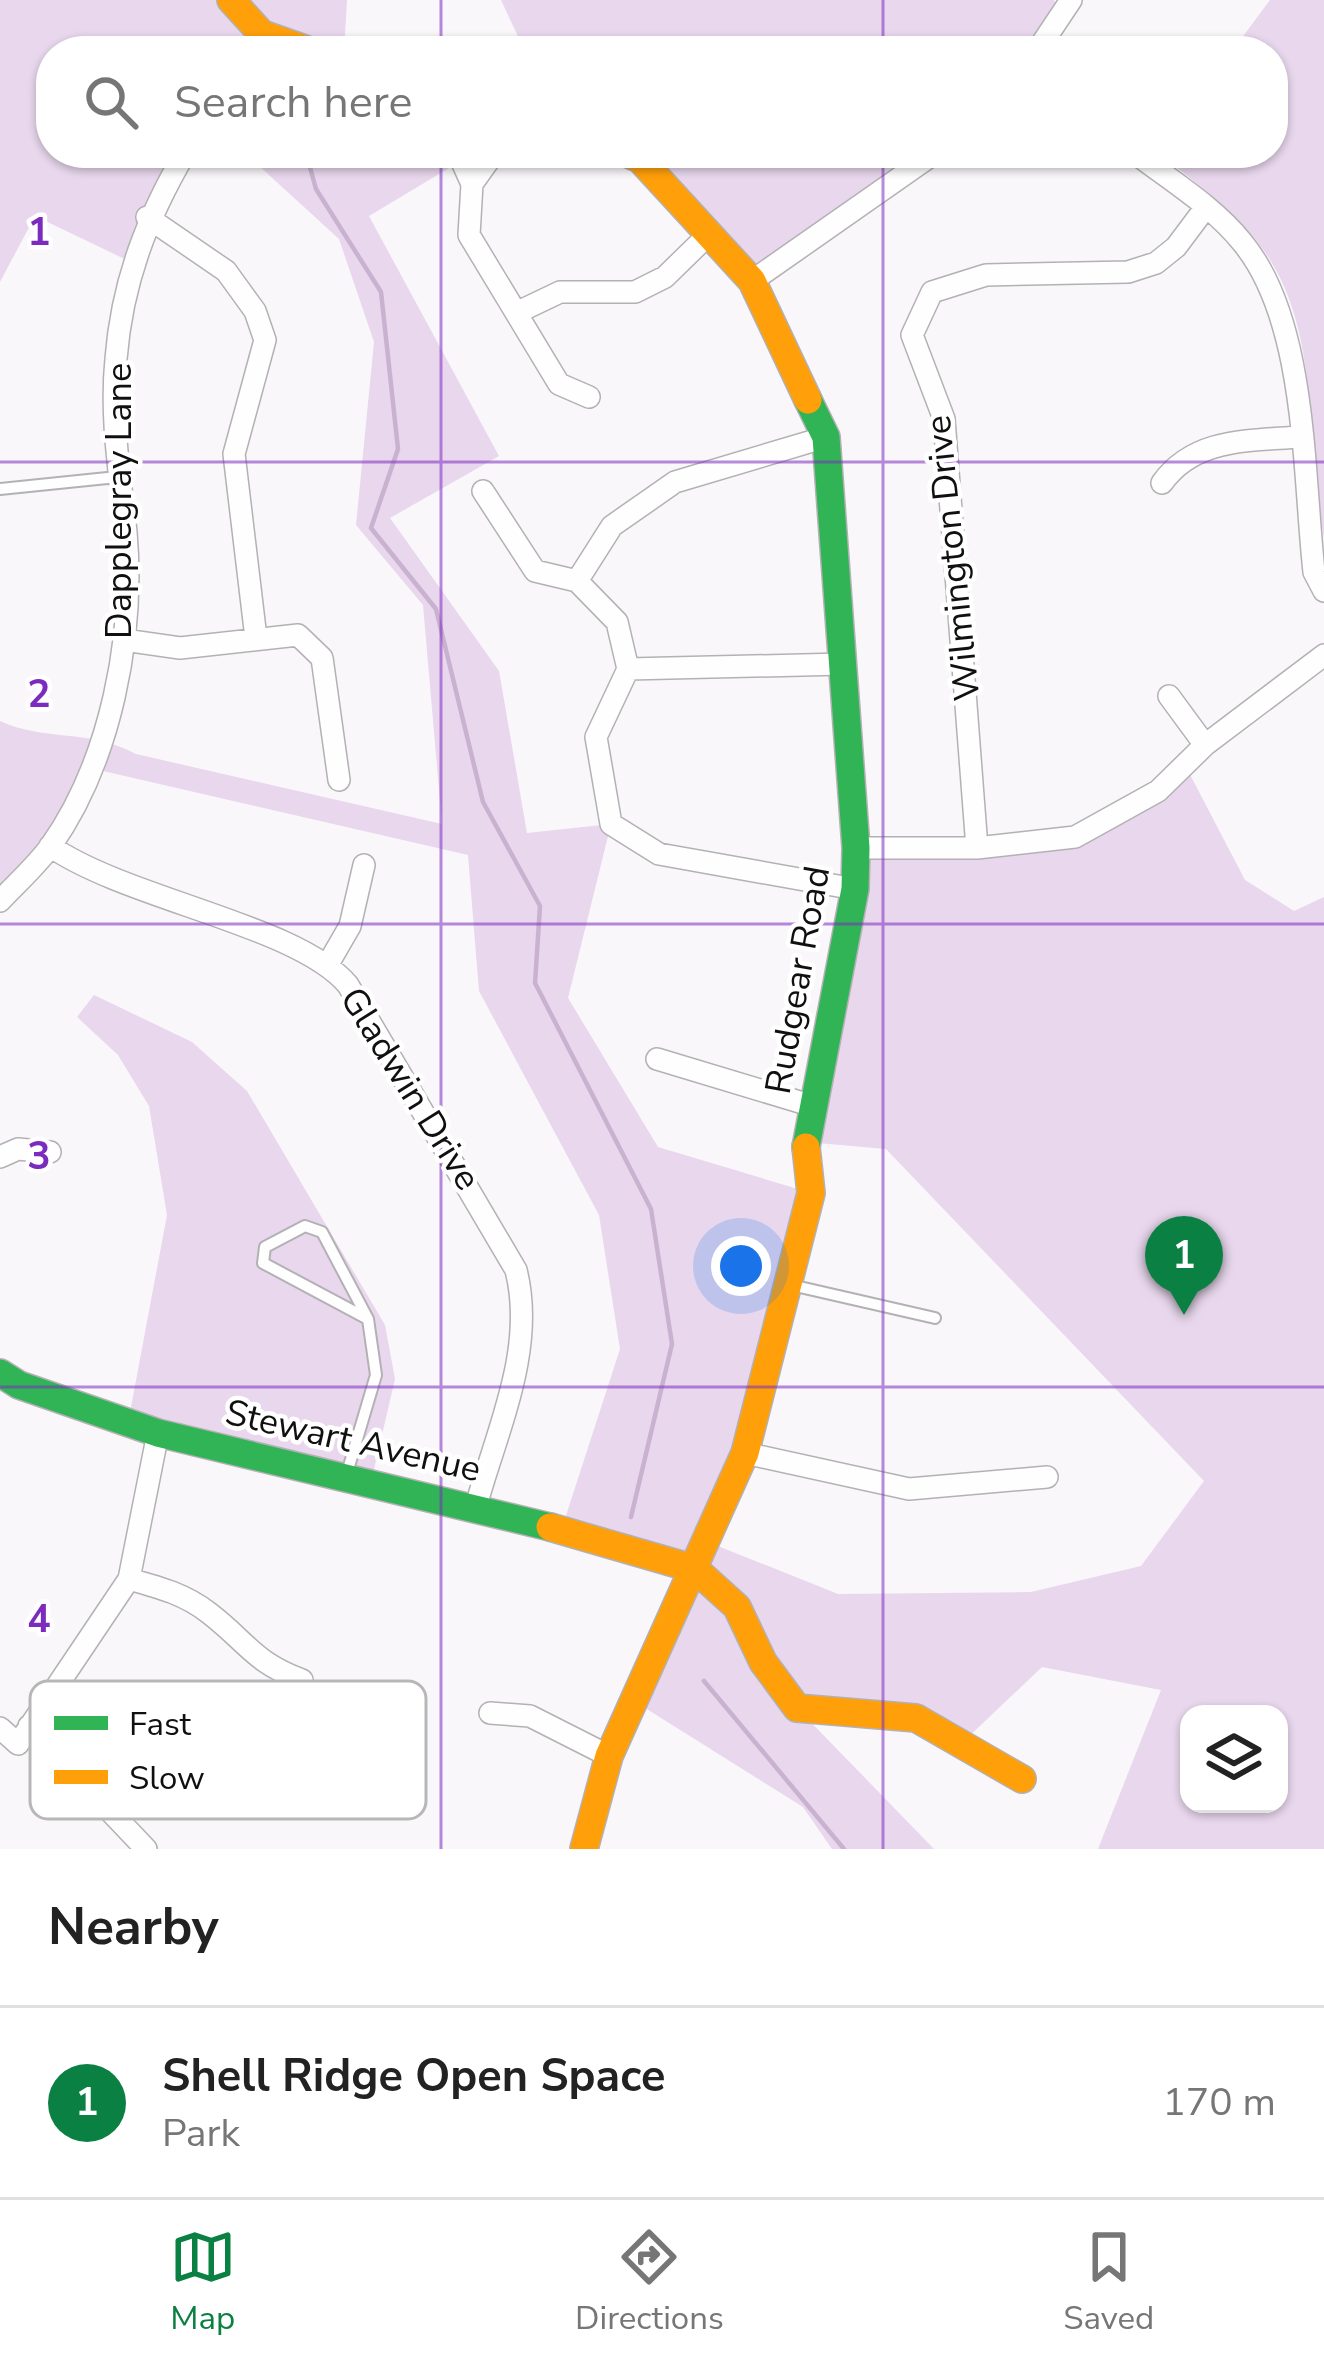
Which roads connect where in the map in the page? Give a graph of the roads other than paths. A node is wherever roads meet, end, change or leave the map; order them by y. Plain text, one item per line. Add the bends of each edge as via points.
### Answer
1 (231, 0) edge
2 (1071, 0) edge
3 (252, 36) edge
4 (1047, 36) edge
5 (176, 168) edge
6 (465, 168) edge
7 (483, 168) edge
8 (648, 168) edge
9 (914, 168) edge
10 (1155, 168) edge
11 (472, 184) junction
12 (1206, 207) junction
13 (147, 218) junction
14 (709, 234) junction
15 (752, 281) junction
16 (516, 313) junction
17 (589, 397) dead end
18 (826, 437) junction
19 (1299, 437) junction
20 (117, 477) junction
21 (1162, 483) dead end
22 (0, 489) edge
23 (483, 491) dead end
24 (577, 581) junction
25 (1324, 591) edge
26 (256, 638) junction
27 (124, 640) junction
28 (1324, 655) edge
29 (843, 664) junction
30 (628, 669) junction
31 (1169, 696) dead end
32 (1205, 745) junction
33 (339, 780) dead end
34 (50, 846) junction
35 (856, 848) junction
36 (977, 848) junction
37 (364, 865) dead end
38 (854, 889) junction
39 (0, 901) edge
40 (328, 964) junction
41 (657, 1059) dead end
42 (813, 1106) junction
43 (50, 1152) dead end
44 (0, 1157) edge
45 (788, 1284) junction
46 (934, 1318) dead end
47 (368, 1319) junction
48 (0, 1372) edge
49 (158, 1433) junction
50 (745, 1453) junction
51 (346, 1476) junction
52 (1046, 1477) dead end
53 (476, 1506) junction
54 (694, 1569) junction
55 (129, 1580) junction
56 (302, 1680) dead end
57 (61, 1681) edge
58 (490, 1713) dead end
59 (30, 1726) edge
60 (0, 1728) edge
61 (24, 1735) junction
62 (30, 1741) edge
63 (609, 1756) junction
64 (1022, 1779) dead end
65 (114, 1819) edge
66 (146, 1849) edge
67 (584, 1849) edge

1 - 3 street
2 - 4 street
5 - 13 street, Dapplegray Lane
6 - 11 street
7 - 11 street
8 - 14 street, Rudgear Road
9 - 15 street
10 - 12 street
11 - 16 street via 470,235
12 - 19 street via 1241,239 1280,307
12 - 36 street, Wilmington Drive via 1177,247 1128,272 986,275 932,292 912,335 944,419
13 - 20 street, Dapplegray Lane via 116,358
13 - 26 street via 226,271 265,340 234,454
14 - 15 street, Rudgear Road
14 - 16 street via 665,277 635,292 560,292
15 - 18 street, Rudgear Road
16 - 17 street via 560,384
18 - 24 street via 675,482 612,526
18 - 29 street, Rudgear Road
19 - 21 street via 1204,448 1176,463
19 - 25 street via 1314,572
20 - 22 lane
20 - 27 street, Dapplegray Lane via 126,535
23 - 24 street via 535,572
24 - 30 street via 617,622
26 - 27 street via 180,648
26 - 33 street via 298,635 322,658
27 - 34 street, Dapplegray Lane via 104,737
28 - 32 street
29 - 30 street
29 - 35 street, Rudgear Road
30 - 38 street via 596,737 611,824 659,854
31 - 32 street
32 - 36 street via 1159,791 1075,837
34 - 39 street, Dapplegray Lane
34 - 40 street, Gladwin Drive via 111,882
35 - 36 street
35 - 38 street, Rudgear Road
37 - 40 street via 350,926
38 - 42 street, Rudgear Road
40 - 53 street, Gladwin Drive via 348,985 516,1270 521,1346
41 - 42 street
42 - 45 street, Rudgear Road via 806,1142 811,1193
43 - 44 street via 17,1149
45 - 46 lane
45 - 50 street, Rudgear Road
47 - 47 lane via 322,1232 305,1226 265,1247 263,1263
47 - 51 lane via 376,1375
48 - 49 street, Stewart Avenue
49 - 51 street, Stewart Avenue
49 - 55 street
50 - 52 street via 909,1489
50 - 54 street, Rudgear Road
51 - 53 street, Stewart Avenue
53 - 54 street, Stewart Avenue
54 - 63 street, Rudgear Road
54 - 64 street via 737,1607 797,1708 923,1719 988,1769
55 - 56 street via 209,1612 264,1666
55 - 57 street
58 - 63 street via 530,1716
59 - 61 street
60 - 61 street
61 - 62 street
63 - 67 street, Rudgear Road
65 - 66 street

